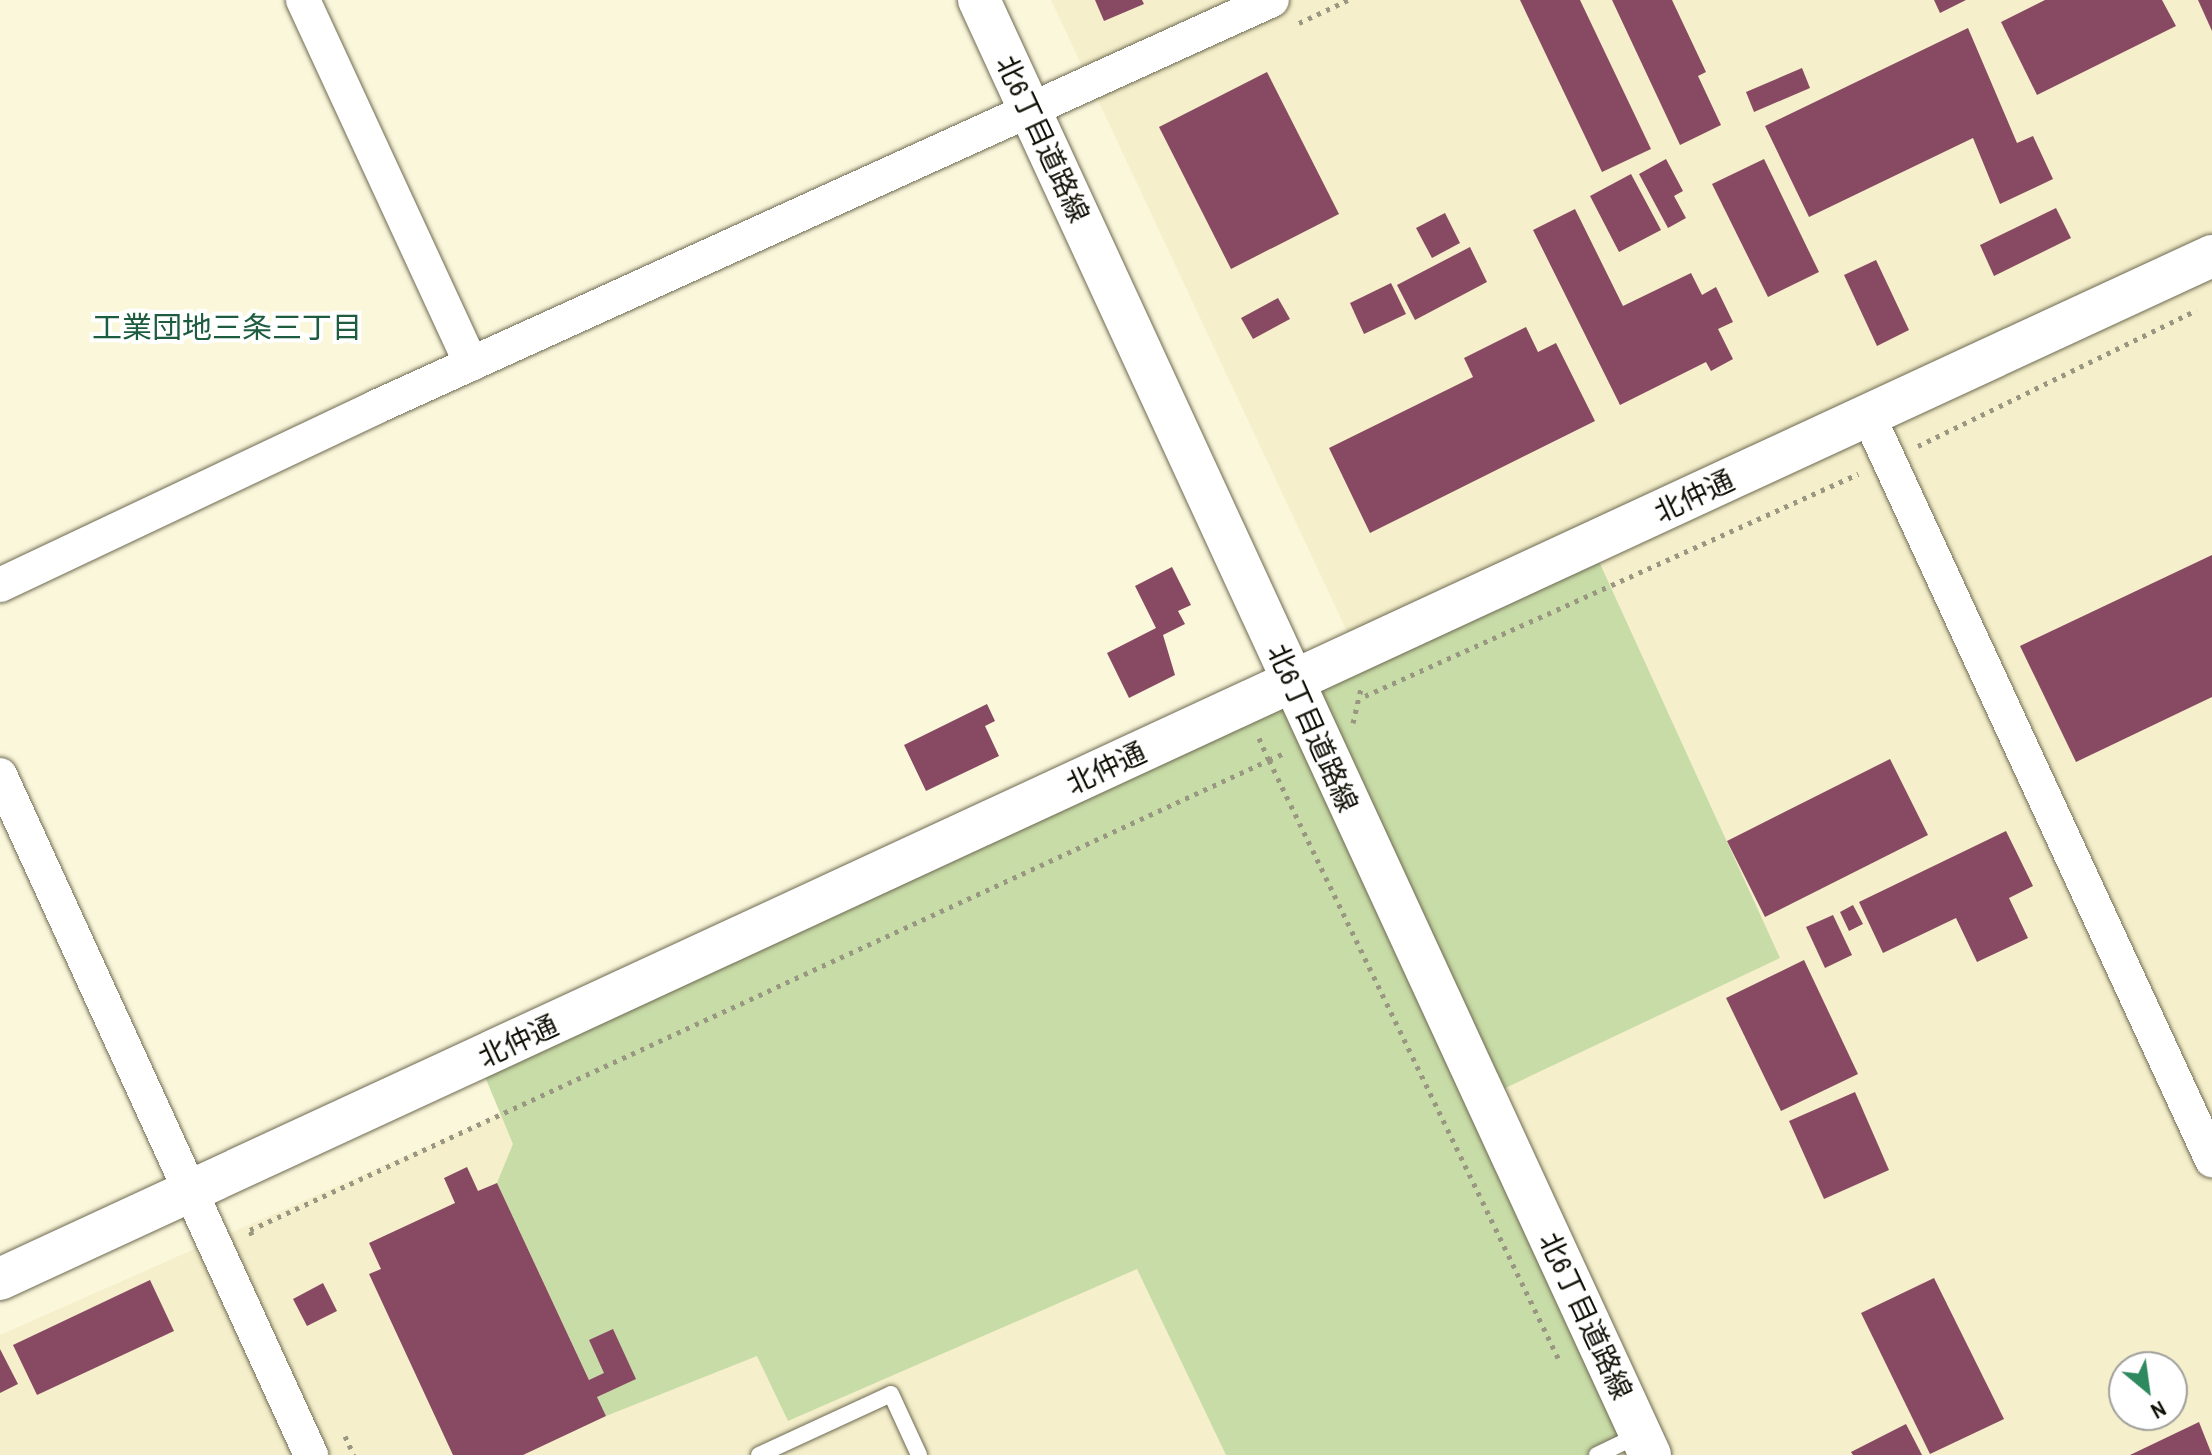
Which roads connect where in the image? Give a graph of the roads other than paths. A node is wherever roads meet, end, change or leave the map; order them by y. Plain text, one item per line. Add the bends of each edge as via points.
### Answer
1 (303, 0) edge
2 (979, 0) edge
3 (1282, 13) edge
4 (1030, 112) junction
5 (2212, 256) edge
6 (471, 364) junction
7 (1868, 415) junction
8 (0, 585) edge
9 (1292, 682) junction
10 (0, 775) edge
11 (2212, 1160) edge
12 (189, 1193) junction
13 (0, 1279) edge
14 (1646, 1445) edge
15 (311, 1455) edge
16 (759, 1455) edge
17 (919, 1455) edge
18 (1597, 1455) edge

1 - 6 street
2 - 4 street, 北6丁目道路線
3 - 4 street
4 - 6 street
4 - 9 street, 北6丁目道路線
5 - 7 street, 北仲通
6 - 8 street
7 - 9 street, 北仲通
7 - 11 street
9 - 12 street, 北仲通
9 - 14 street, 北6丁目道路線
10 - 12 street
12 - 13 street, 北仲通
12 - 15 street
14 - 18 lane
16 - 17 lane via 891,1394

